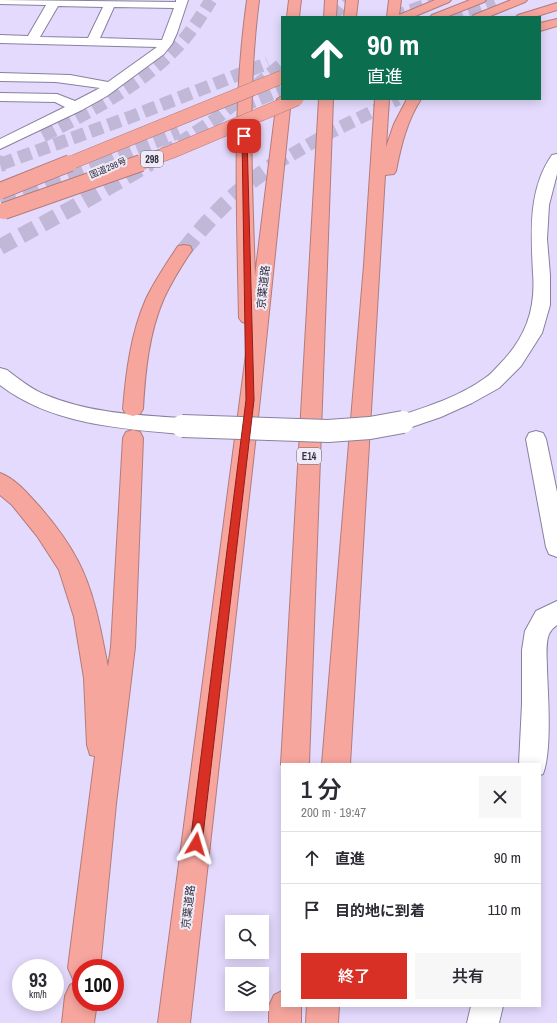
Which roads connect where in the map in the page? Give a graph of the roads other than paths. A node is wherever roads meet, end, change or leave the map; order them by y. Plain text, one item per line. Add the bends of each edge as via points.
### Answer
1 (295, 0) edge
2 (331, 0) edge
3 (352, 0) edge
4 (395, 0) edge
5 (401, 0) edge
6 (445, 0) edge
7 (480, 0) edge
8 (521, 0) edge
9 (0, 1) edge
10 (54, 2) junction
11 (254, 2) edge
12 (182, 3) edge
13 (110, 4) junction
14 (557, 6) edge
15 (396, 15) edge
16 (293, 16) edge
17 (330, 16) edge
18 (350, 16) edge
19 (439, 16) edge
20 (481, 16) edge
21 (525, 16) edge
22 (557, 22) edge
23 (541, 27) edge
24 (0, 39) edge
25 (32, 40) junction
26 (92, 42) junction
27 (166, 44) junction
28 (281, 67) edge
29 (0, 77) edge
30 (281, 77) edge
31 (111, 87) junction
32 (281, 96) edge
33 (0, 97) edge
34 (284, 100) edge
35 (295, 100) edge
36 (326, 100) edge
37 (333, 100) edge
38 (382, 100) edge
39 (413, 100) edge
40 (77, 107) junction
41 (137, 135) junction
42 (0, 145) edge
43 (324, 148) junction
44 (557, 158) edge
45 (0, 191) edge
46 (2, 212) edge
47 (374, 243) junction
48 (184, 250) tunnel mouth
49 (0, 375) edge
50 (250, 400) junction
51 (133, 409) dead end
52 (133, 438) dead end
53 (536, 439) dead end
54 (0, 482) edge
55 (557, 547) edge
56 (557, 612) edge
57 (295, 763) edge
58 (336, 763) edge
59 (533, 763) edge
60 (102, 804) junction
61 (85, 959) edge
62 (285, 1007) edge
63 (323, 1007) edge
64 (487, 1007) edge
65 (79, 1011) edge
66 (78, 1023) edge
67 (174, 1023) edge
68 (285, 1023) edge
69 (322, 1023) edge
70 (483, 1023) edge

1 - 16 highway
2 - 17 highway
3 - 18 highway
4 - 15 highway
5 - 15 highway
6 - 15 highway
7 - 19 highway
8 - 20 highway
9 - 10 street
10 - 13 street
10 - 25 street
11 - 50 highway via 248,36 245,80 244,163
12 - 13 street
12 - 27 street
13 - 26 street
14 - 21 highway
22 - 23 highway
24 - 25 street
25 - 26 street
26 - 27 street
27 - 31 street
28 - 41 highway, 298, bridge
29 - 31 street via 74,79
30 - 41 highway, 国道298号 / 298, bridge
31 - 40 street
32 - 46 highway, 国道298号 / 298, bridge
33 - 40 street via 57,98
34 - 50 highway, 京葉道路
35 - 46 highway, 298, bridge via 171,152
36 - 43 highway, E14
37 - 43 highway
38 - 47 highway
39 - 47 highway via 403,117 392,152
40 - 42 street
41 - 45 highway, 国道298号 / 298, bridge
43 - 57 highway, E14
44 - 49 street, bridge via 550,172 541,205 539,239 542,305 533,333 514,361 492,383 434,412 370,428 328,431 116,421 38,400
47 - 58 highway
48 - 51 highway via 152,306 135,376
50 - 67 highway, 京葉道路
52 - 60 highway via 123,647
53 - 55 street
54 - 60 highway via 20,499 46,529 69,567 86,617 96,678
56 - 59 street via 545,618 538,631 534,650
60 - 61 highway
62 - 68 highway
63 - 69 highway
64 - 70 street
65 - 66 highway

